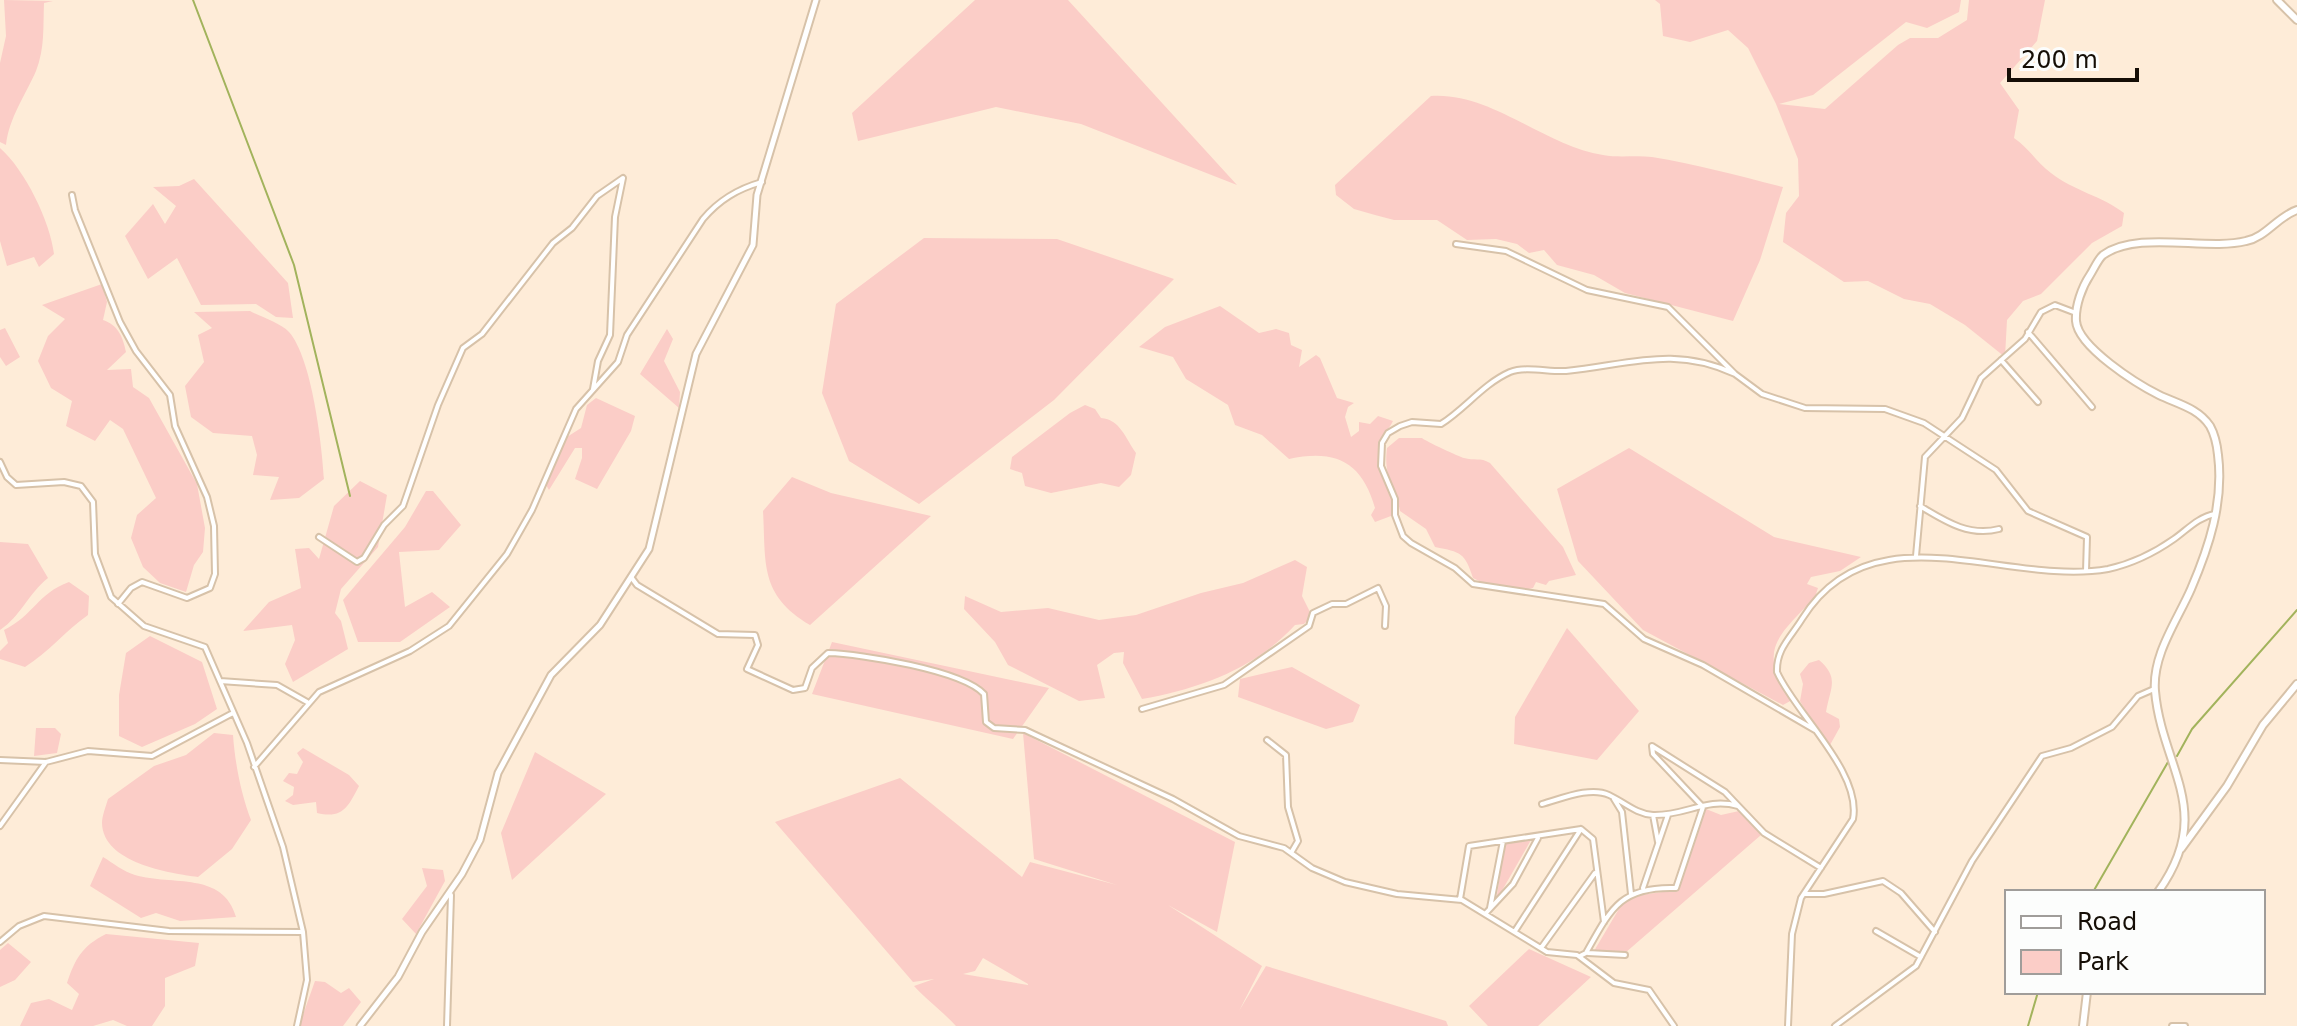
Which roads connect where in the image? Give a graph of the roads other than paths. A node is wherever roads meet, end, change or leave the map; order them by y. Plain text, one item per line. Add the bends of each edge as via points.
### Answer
1 (816, 0) edge
2 (2277, 0) edge
3 (2297, 20) edge
4 (762, 182) junction
5 (72, 195) dead end
6 (2297, 210) edge
7 (1456, 244) dead end
8 (2076, 313) junction
9 (2028, 332) junction
10 (2001, 360) junction
11 (1735, 374) junction
12 (592, 391) junction
13 (2038, 402) dead end
14 (2092, 407) dead end
15 (1945, 434) junction
16 (0, 462) edge
17 (1920, 506) junction
18 (2217, 514) junction
19 (1999, 529) dead end
20 (319, 537) dead end
21 (1916, 556) junction
22 (2086, 571) junction
23 (631, 577) junction
24 (118, 604) junction
25 (1385, 626) dead end
26 (220, 681) junction
27 (2297, 684) edge
28 (2154, 689) junction
29 (307, 702) junction
30 (1142, 709) dead end
31 (231, 714) junction
32 (1815, 730) junction
33 (1267, 740) dead end
34 (0, 760) edge
35 (46, 762) junction
36 (254, 767) junction
37 (1612, 797) junction
38 (1542, 804) dead end
39 (1703, 807) junction
40 (1740, 807) junction
41 (1653, 815) junction
42 (1668, 815) junction
43 (0, 826) edge
44 (1581, 829) junction
45 (1538, 838) dead end
46 (1503, 841) junction
47 (1659, 844) junction
48 (2179, 852) junction
49 (1291, 853) junction
50 (1821, 868) junction
51 (1597, 871) junction
52 (1643, 889) junction
53 (2159, 890) edge
54 (1631, 894) junction
55 (1804, 894) junction
56 (451, 895) junction
57 (1460, 900) junction
58 (1490, 908) junction
59 (1486, 913) junction
60 (1604, 922) junction
61 (1514, 931) junction
62 (1876, 931) dead end
63 (303, 932) junction
64 (1935, 932) junction
65 (0, 942) edge
66 (1541, 948) junction
67 (1586, 953) junction
68 (1625, 955) dead end
69 (1579, 956) junction
70 (1921, 957) junction
71 (2087, 994) edge
72 (297, 1026) edge
73 (360, 1026) edge
74 (447, 1026) edge
75 (1674, 1026) edge
76 (1788, 1026) edge
77 (1835, 1026) edge
78 (2083, 1026) edge
79 (2172, 1026) edge
80 (2185, 1026) edge

1 - 4 street
2 - 3 main road
4 - 12 street via 717,203 703,219 627,335 618,362
4 - 23 street via 753,245 696,354 654,538
5 - 24 street via 120,322 170,395 175,426 196,466 214,526 215,574 210,588 187,598 142,582
6 - 8 main road via 2249,241 2133,244 2103,256 2084,284
7 - 11 street via 1506,251 1587,290 1668,307
8 - 9 street via 2048,306
8 - 18 main road via 2081,335 2099,354 2148,389 2198,413 2209,425 2219,458
9 - 10 street
9 - 14 street
10 - 13 street
10 - 15 street via 1977,383 1962,418
11 - 15 street via 1762,394 1789,404 1885,409
11 - 32 street via 1718,366 1656,357 1564,371 1516,370 1488,385 1441,424 1412,422 1388,433 1381,466 1403,536 1473,584 1604,604 1644,639 1703,665
12 - 20 street via 610,335 615,217 623,178 597,196 482,334 463,348 403,506 364,558 357,562
12 - 29 street via 576,409 507,554 449,626
15 - 17 street via 1923,461
15 - 22 street via 1996,470 2028,511 2087,537
16 - 24 street via 16,485 64,482 89,494 100,575
17 - 19 street via 1955,526
17 - 21 street
18 - 22 street via 2129,563
18 - 28 main road via 2191,590 2169,633
21 - 22 street
21 - 32 street via 1884,559 1833,582 1779,652 1777,674
23 - 49 street via 718,634 755,635 758,645 747,669 793,690 805,688 812,668 828,653 927,668 980,689 986,722 994,728 1025,730 1239,836
23 - 56 street via 600,625 551,675 498,773 480,840
24 - 26 street via 144,626 205,647
25 - 30 street via 1386,606 1378,588 1313,613 1309,626 1224,685
26 - 29 street via 277,685
26 - 31 street
27 - 48 main road via 2258,732
28 - 48 main road via 2185,798
28 - 64 street via 2138,696 2112,727 2042,756 1972,861
29 - 36 street
31 - 35 street via 152,756 88,751
31 - 36 street
32 - 50 street via 1851,789 1855,809
33 - 49 street via 1286,755 1288,807 1298,841
34 - 35 street
35 - 43 street
36 - 63 street via 283,847
37 - 38 street via 1585,793
37 - 41 street
37 - 54 street via 1622,812
39 - 40 street via 1718,801
39 - 40 street via 1653,754 1652,746
39 - 42 street
39 - 52 street via 1676,888
40 - 50 street via 1764,833
41 - 42 street
41 - 47 street
42 - 47 street
44 - 46 street
44 - 51 street via 1593,839
44 - 61 street
45 - 58 street via 1513,884
46 - 57 street via 1469,846
46 - 58 street
47 - 52 street
48 - 53 main road
49 - 57 street via 1359,888
50 - 55 street
51 - 60 street
51 - 66 street
52 - 54 street
54 - 60 street
55 - 64 street via 1883,881 1901,893
55 - 76 street via 1792,934
56 - 73 street
56 - 74 street
57 - 59 street
58 - 59 street
59 - 61 street
60 - 67 street
61 - 66 street
62 - 70 street
63 - 65 street via 169,931 44,916 19,926
63 - 72 street via 307,980
64 - 70 street
66 - 69 street
67 - 68 street
67 - 69 street
69 - 75 street via 1614,983 1649,990
70 - 77 street via 1896,984 1883,988
71 - 78 main road
79 - 80 street

